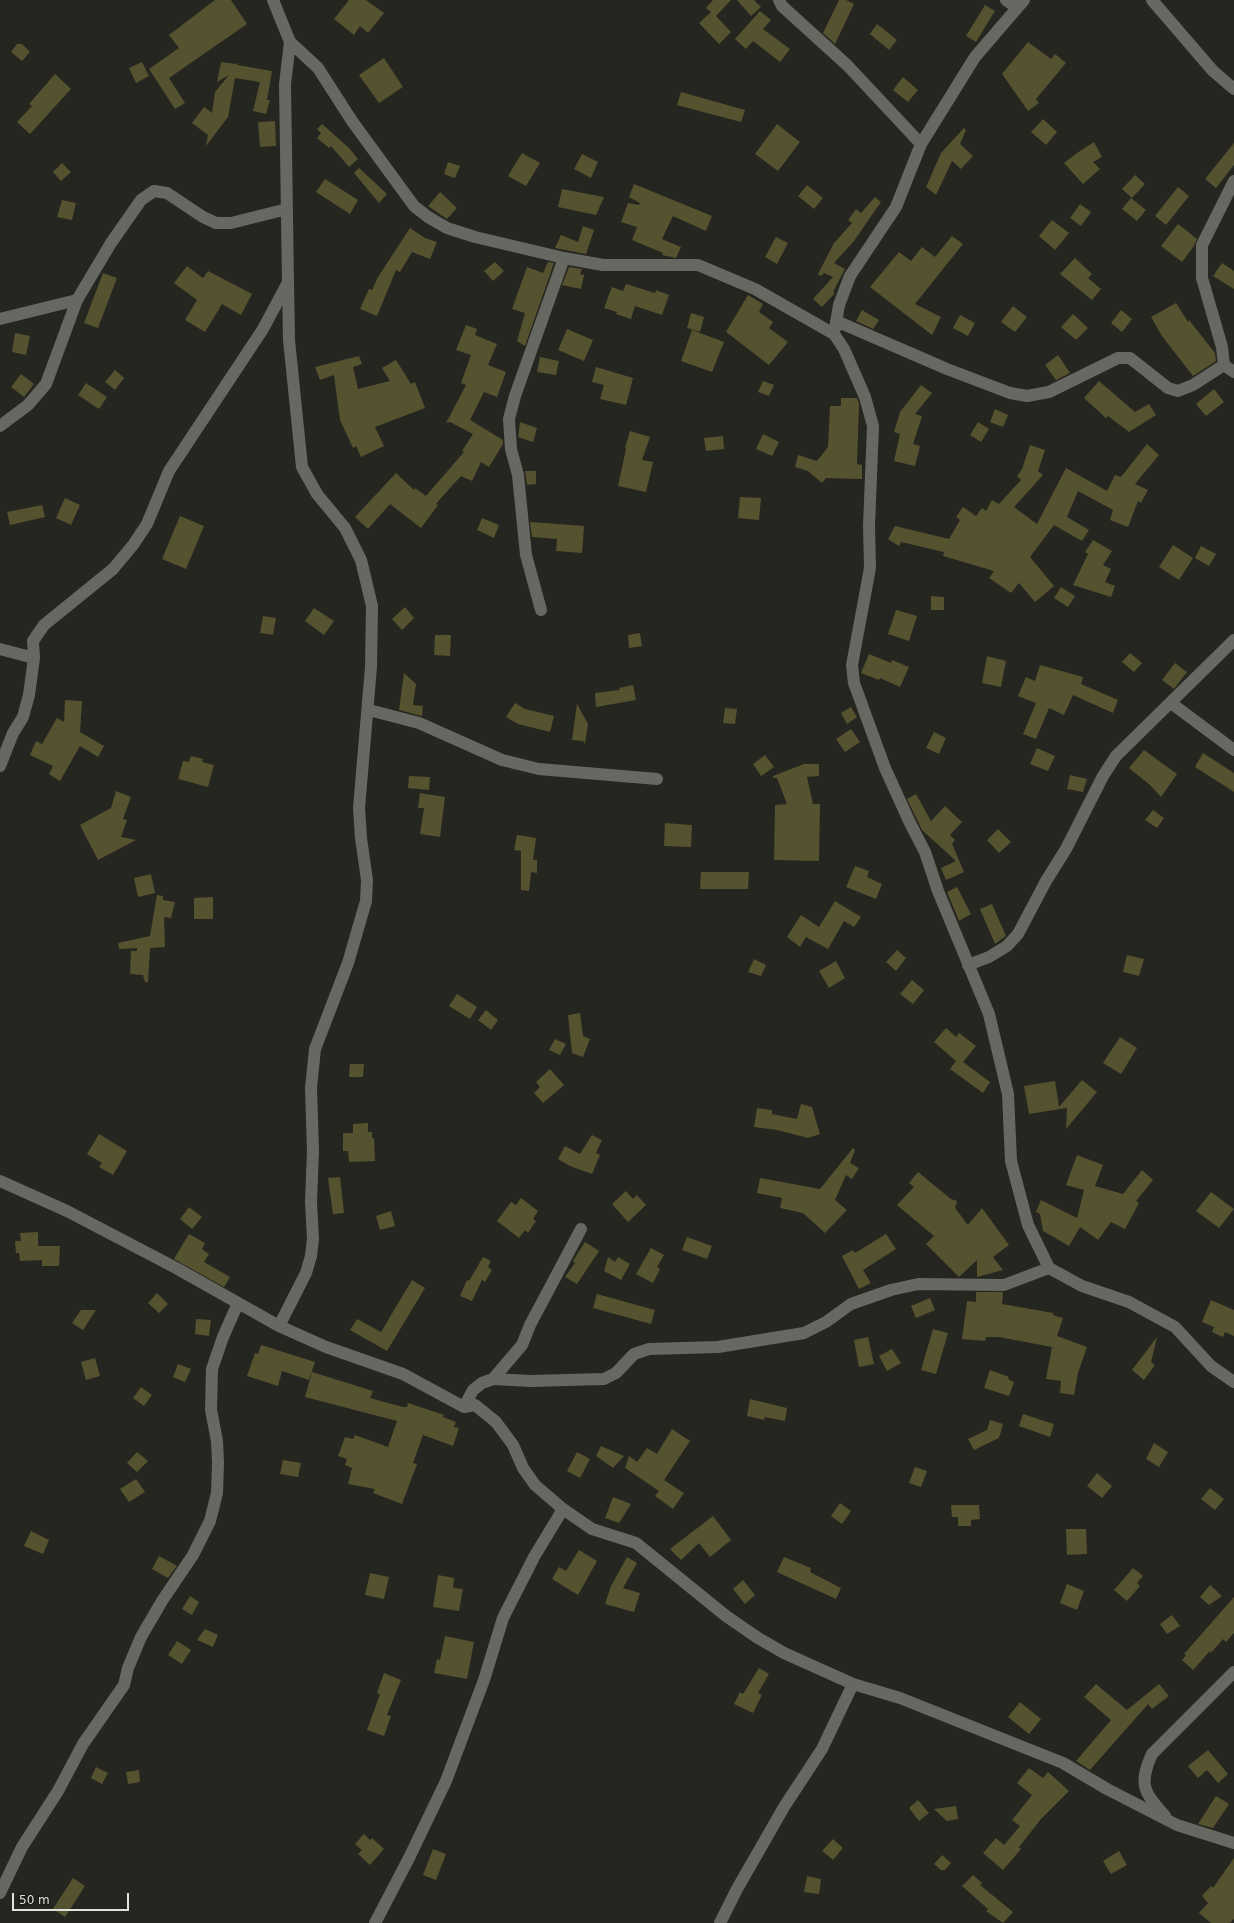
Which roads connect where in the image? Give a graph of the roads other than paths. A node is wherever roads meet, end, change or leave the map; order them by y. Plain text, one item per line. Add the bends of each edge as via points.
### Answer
1 (273, 0) edge
2 (779, 0) edge
3 (1006, 0) edge
4 (1152, 0) edge
5 (1020, 4) edge
6 (290, 42) junction
7 (1234, 89) edge
8 (921, 144) junction
9 (1234, 181) edge
10 (287, 209) junction
11 (564, 258) junction
12 (288, 283) junction
13 (77, 300) junction
14 (0, 319) edge
15 (836, 321) junction
16 (834, 334) junction
17 (1229, 369) edge
18 (0, 426) edge
19 (541, 610) dead end
20 (1234, 640) edge
21 (0, 649) edge
22 (34, 658) junction
23 (1171, 703) junction
24 (368, 710) junction
25 (1234, 750) edge
26 (0, 766) edge
27 (657, 779) dead end
28 (968, 965) junction
29 (0, 1181) edge
30 (581, 1229) dead end
31 (1048, 1268) junction
32 (238, 1303) junction
33 (279, 1326) junction
34 (493, 1379) junction
35 (1234, 1382) edge
36 (464, 1407) junction
37 (563, 1509) junction
38 (1234, 1672) edge
39 (853, 1684) junction
40 (1170, 1821) junction
41 (1234, 1842) edge
42 (0, 1893) edge
43 (375, 1923) edge
44 (720, 1923) edge

1 - 6 street
2 - 8 street via 782,6 847,65
3 - 5 street
4 - 7 street via 1213,71
5 - 8 street via 975,57
6 - 10 street via 285,84
6 - 11 street via 318,68 356,127 414,206 447,228
8 - 15 street via 896,207 850,276
9 - 17 street via 1202,245 1202,278
10 - 12 street
10 - 13 street via 231,223 216,223 167,193 154,191 141,200 111,243
11 - 16 street via 603,265 698,266 755,289
11 - 19 street via 509,419 526,555
12 - 22 street via 263,329 170,471 147,524 133,545 113,569 44,625 33,641
12 - 24 street via 289,340 302,467 317,494 345,528 361,560 372,606
13 - 14 street
13 - 18 street via 46,384 28,405
15 - 16 street
15 - 17 street via 946,369 1010,393 1027,396 1049,392 1118,358 1130,358 1168,388 1178,390
16 - 28 street via 844,349 865,397 873,426 870,568 852,665 854,683 885,768 925,852
20 - 23 street
21 - 22 street
22 - 26 street via 29,696 23,717 13,733
23 - 25 street
23 - 28 street via 1112,763 1018,934 1007,946 989,957
24 - 27 street via 419,723 502,760 517,764 539,769
24 - 33 street via 359,808 367,880 366,901 348,964 315,1049 311,1088 311,1256 306,1273
28 - 31 street via 989,1014 1002,1062 1008,1094 1011,1161 1026,1218
29 - 32 street via 74,1215
30 - 34 street via 522,1345
31 - 34 street via 1004,1285 918,1284 891,1290 851,1304 826,1322 804,1333 718,1347 649,1349 634,1354 616,1372 604,1379
31 - 35 street via 1082,1286 1129,1302 1175,1327 1211,1366
32 - 33 street
32 - 42 street via 212,1369 211,1410 218,1463 217,1492 210,1521 193,1555 141,1637 124,1685 83,1744 58,1791 22,1847
33 - 36 street via 326,1347 403,1374
34 - 36 street via 482,1382 473,1390
36 - 37 street via 475,1405 496,1422 513,1445 523,1468 535,1485
37 - 39 street via 592,1529 636,1543 726,1616 758,1638 784,1653
37 - 43 street via 534,1557 504,1618 446,1781
38 - 40 street via 1152,1754 1145,1770 1143,1782 1153,1802
39 - 40 street via 900,1698 1063,1763
39 - 44 street via 822,1749 784,1807
40 - 41 street

